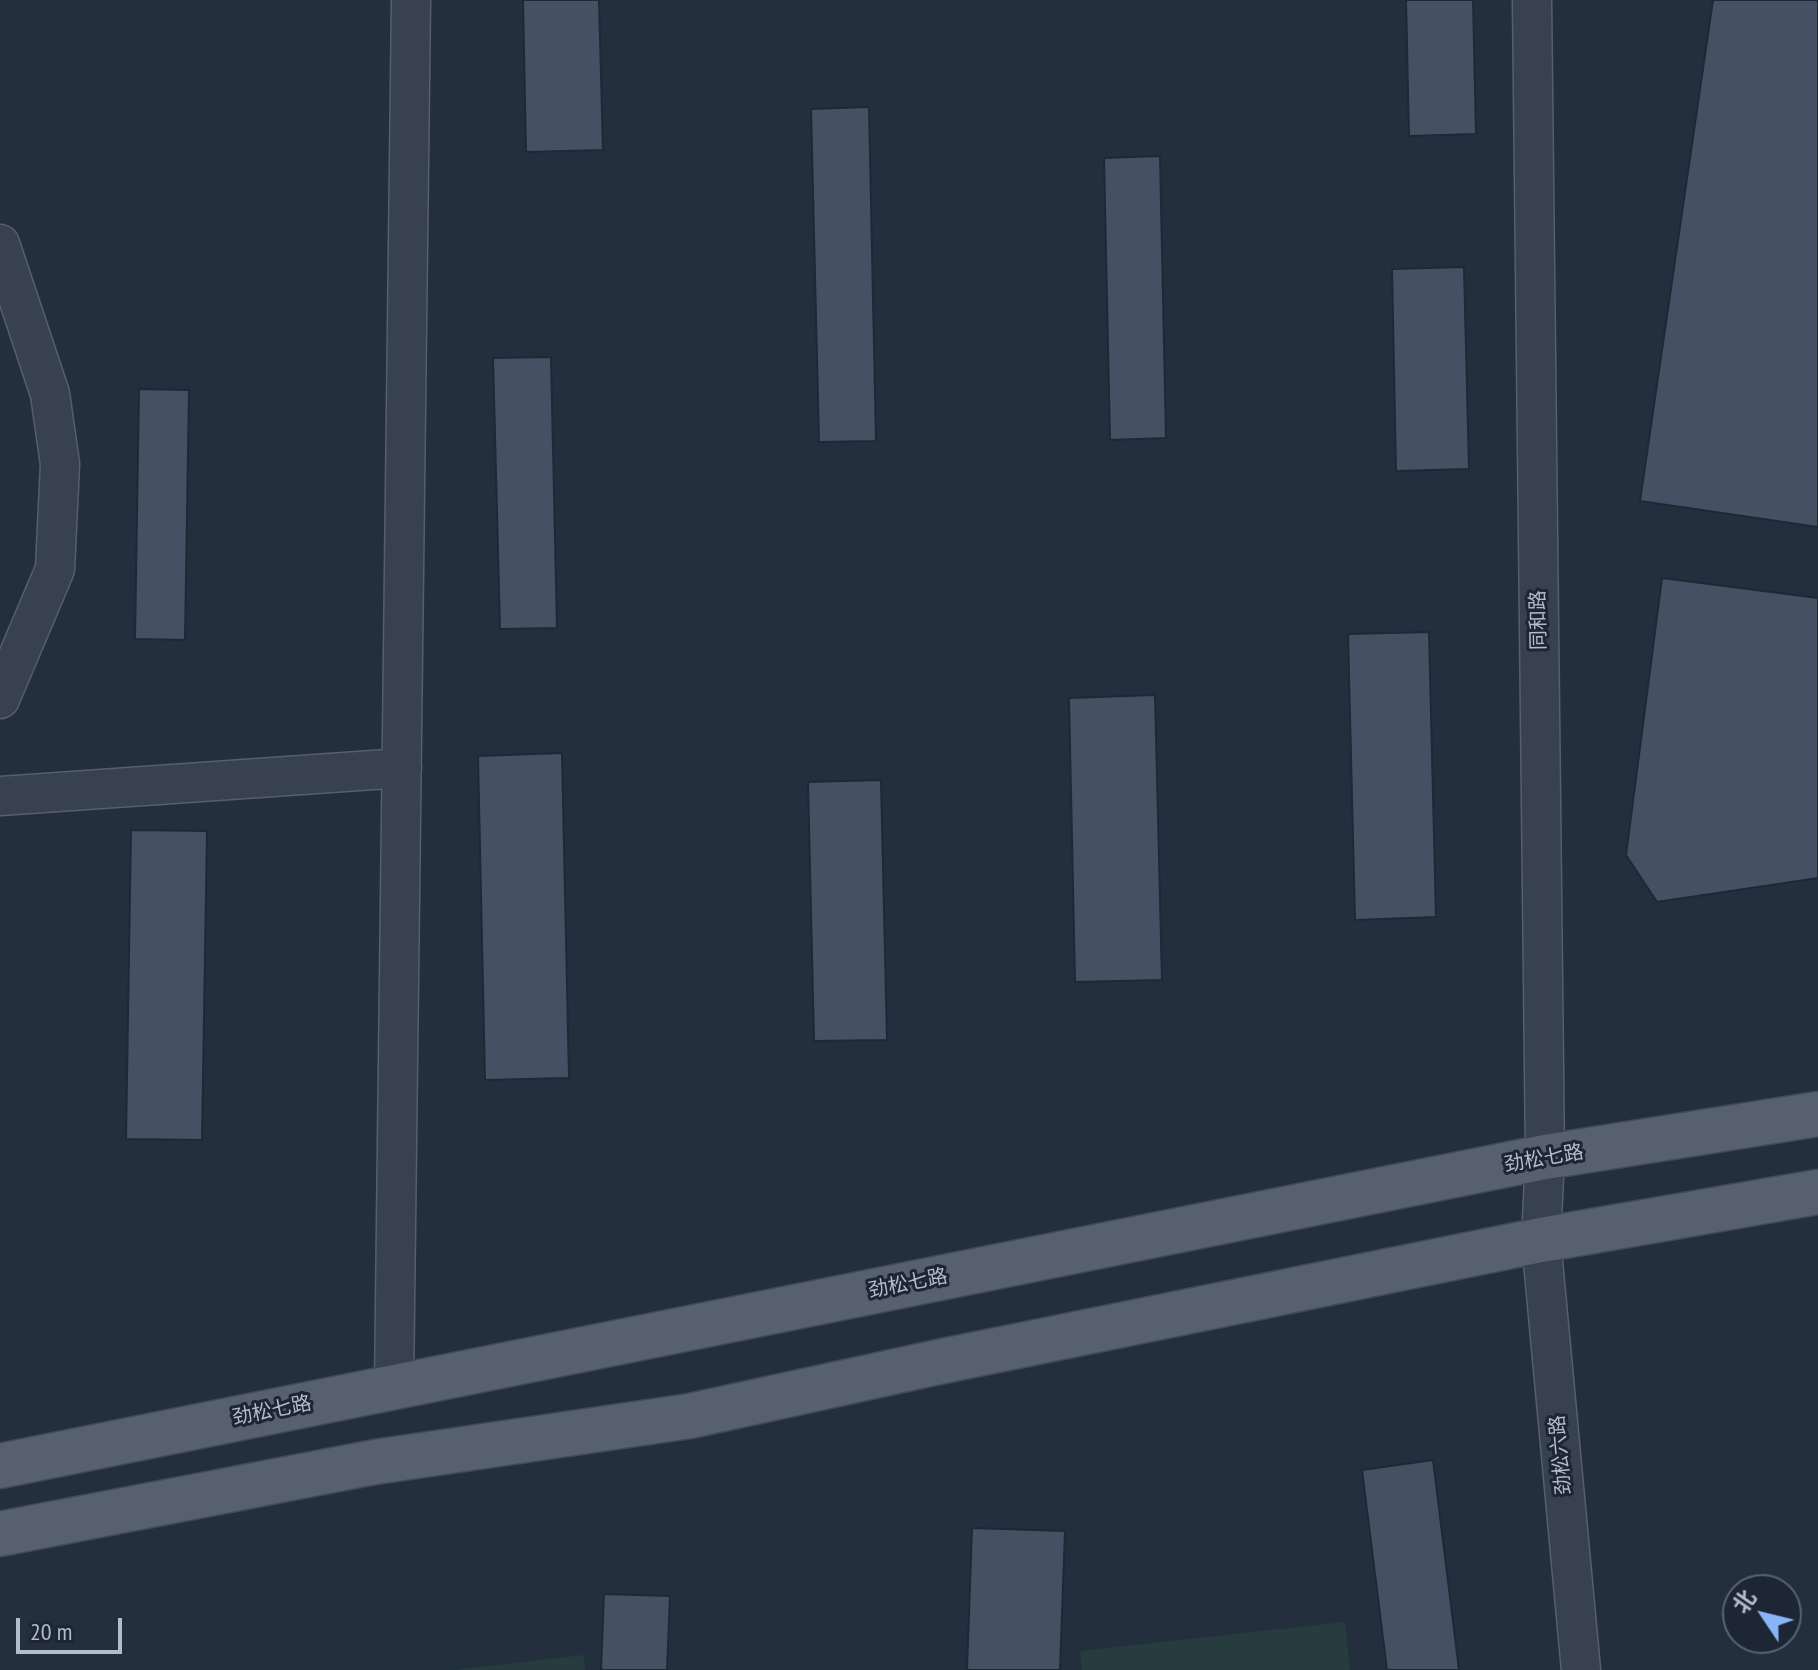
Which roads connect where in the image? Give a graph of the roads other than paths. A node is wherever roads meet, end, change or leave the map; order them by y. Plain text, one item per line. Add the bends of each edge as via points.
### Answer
1 (411, 0) edge
2 (1532, 0) edge
3 (0, 244) edge
4 (0, 699) edge
5 (402, 768) junction
6 (0, 796) edge
7 (1818, 1114) edge
8 (1545, 1157) junction
9 (1818, 1192) edge
10 (1541, 1240) junction
11 (394, 1386) junction
12 (0, 1466) edge
13 (0, 1534) edge
14 (1581, 1670) edge

1 - 5 street
2 - 8 street, 同和路
3 - 4 street via 50,394 60,464 55,569
5 - 6 street
5 - 11 street
7 - 8 main road, 劲松七路
8 - 10 street, 同和路
8 - 11 main road, 劲松七路
9 - 10 main road
10 - 13 main road via 690,1416 375,1462
10 - 14 street, 劲松六路
11 - 12 main road, 劲松七路

